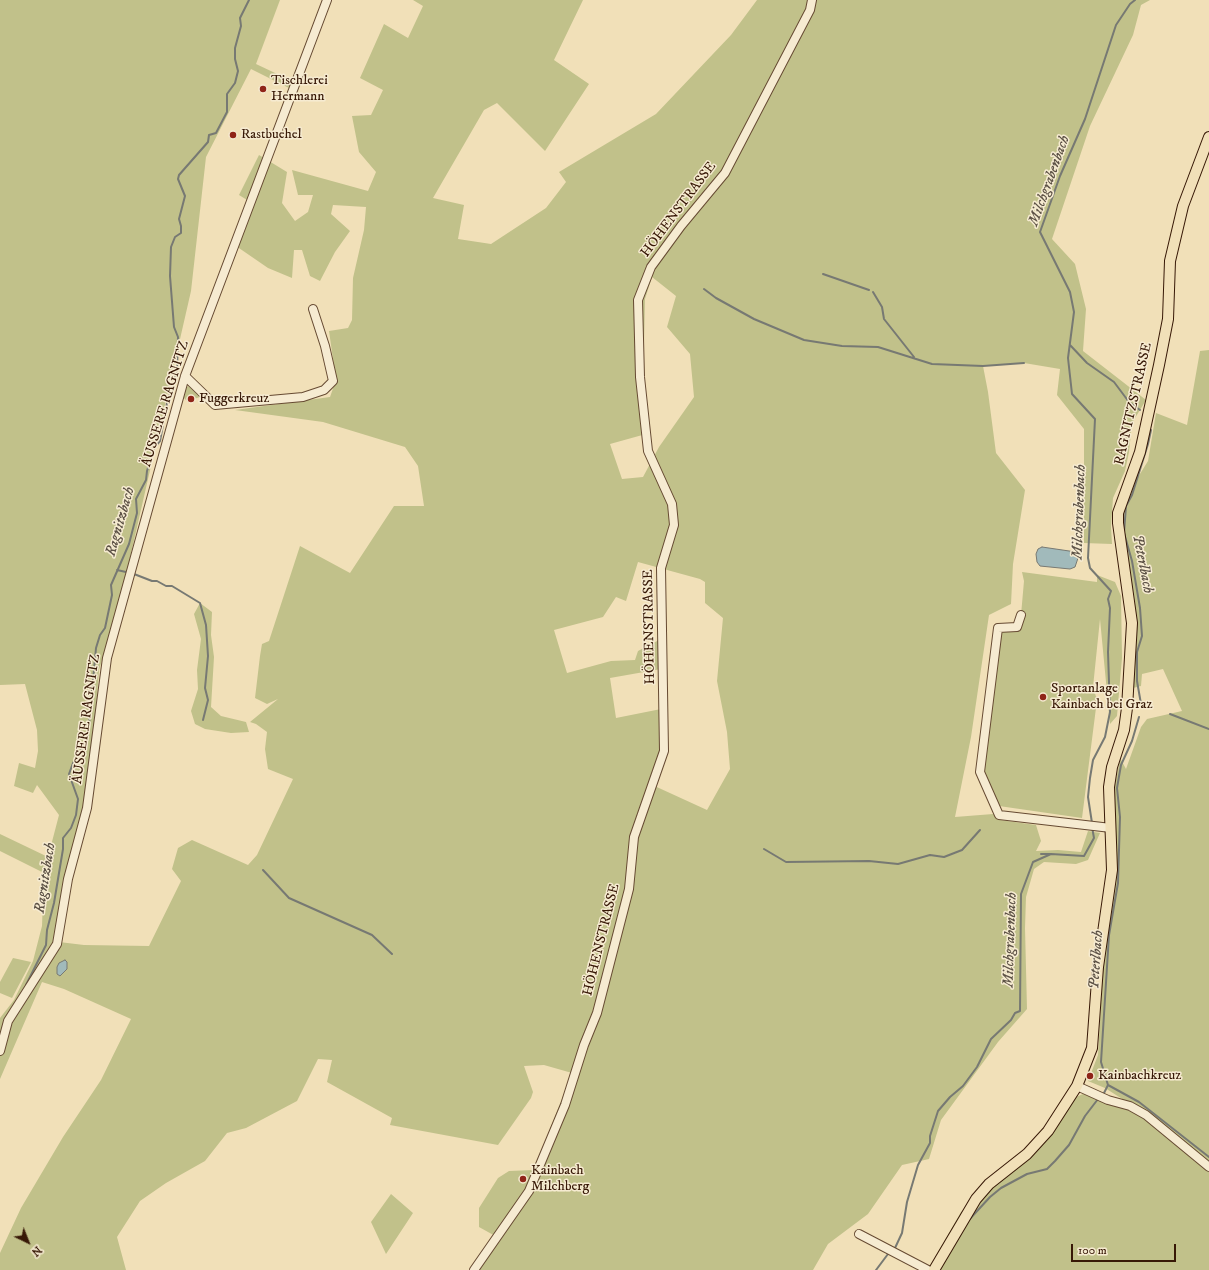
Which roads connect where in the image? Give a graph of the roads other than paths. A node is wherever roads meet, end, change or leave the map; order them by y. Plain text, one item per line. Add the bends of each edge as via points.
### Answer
1 (327, 0) edge
2 (812, 0) edge
3 (1209, 137) edge
4 (313, 309) dead end
5 (185, 376) junction
6 (1021, 614) dead end
7 (1111, 828) junction
8 (0, 1051) edge
9 (1077, 1086) junction
10 (1209, 1167) edge
11 (859, 1234) dead end
12 (474, 1270) edge
13 (928, 1270) edge
14 (934, 1270) edge

1 - 5 street, ÄUSSERE RAGNITZ
2 - 12 street, HÖHENSTRASSE via 810,10 725,173 651,267 638,300 640,377 648,451 672,504 674,524 661,568 664,751 634,837 629,889 597,1013 565,1105 529,1191
3 - 7 main road, RAGNITZSTRASSE via 1183,206 1170,261 1168,319 1156,381 1140,452 1118,513 1132,623 1124,730 1112,767 1109,788
4 - 5 street via 333,381 324,390 303,397 215,405
5 - 8 street, ÄUSSERE RAGNITZ via 107,658 87,808 68,879 57,944 8,1021
6 - 7 street via 1017,627 998,628 980,772 999,815
7 - 9 main road, RAGNITZSTRASSE via 1112,870 1098,967 1094,1038
9 - 10 street via 1108,1100 1130,1106 1146,1115
9 - 14 main road, RAGNITZSTRASSE via 1048,1131 1028,1154 989,1184 976,1199
11 - 13 street

